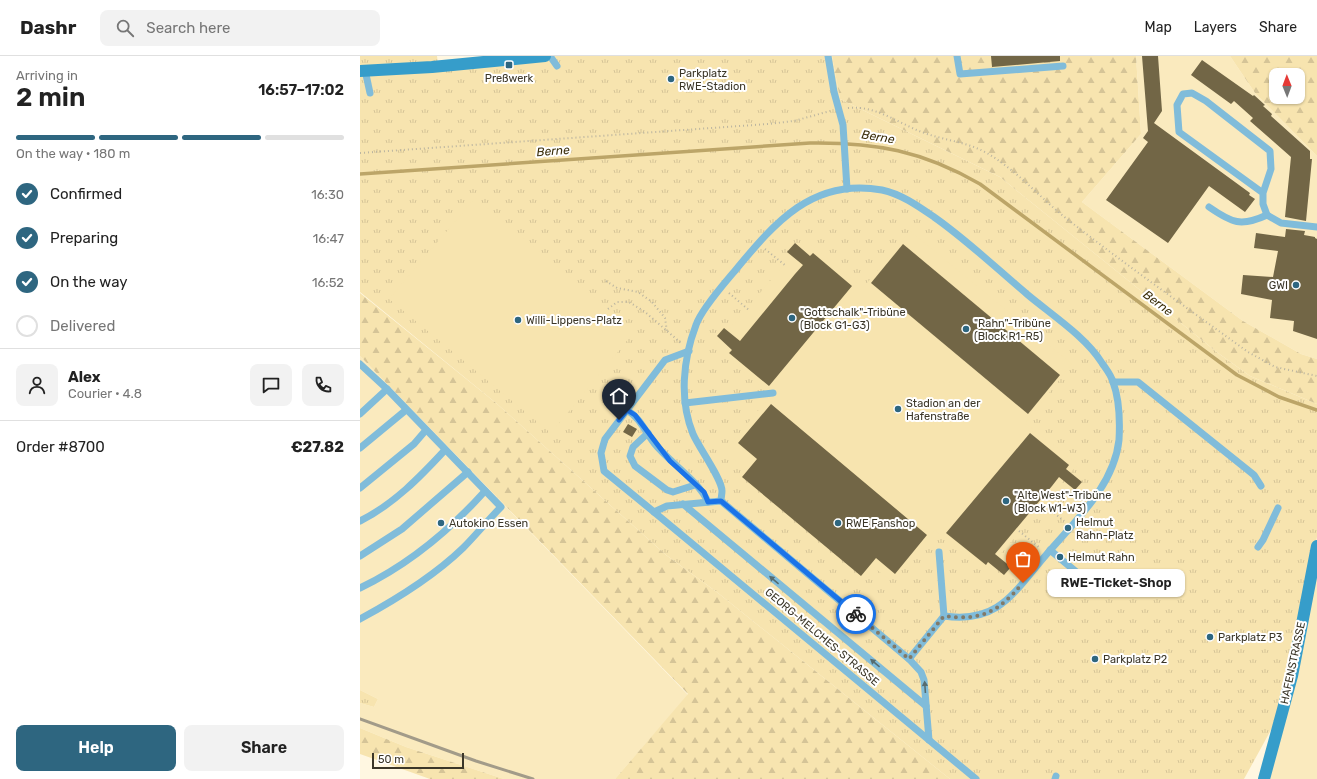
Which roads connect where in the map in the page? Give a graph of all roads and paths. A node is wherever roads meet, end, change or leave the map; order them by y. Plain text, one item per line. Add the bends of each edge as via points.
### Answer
1 (545, 56) edge
2 (550, 56) edge
3 (828, 56) edge
4 (957, 56) edge
5 (557, 66) dead end
6 (1064, 66) dead end
7 (363, 70) edge
8 (370, 93) dead end
9 (847, 189) junction
10 (1263, 193) junction
11 (1209, 207) dead end
12 (1267, 215) junction
13 (1317, 226) edge
14 (758, 243) junction
15 (786, 266) dead end
16 (606, 281) dead end
17 (722, 287) junction
18 (608, 309) dead end
19 (750, 310) dead end
20 (667, 332) junction
21 (689, 351) junction
22 (361, 368) edge
23 (1113, 382) junction
24 (387, 388) junction
25 (773, 393) dead end
26 (685, 403) junction
27 (406, 410) junction
28 (627, 410) junction
29 (360, 414) edge
30 (426, 430) junction
31 (648, 433) junction
32 (360, 448) edge
33 (445, 450) junction
34 (468, 472) junction
35 (695, 485) junction
36 (1261, 486) dead end
37 (360, 488) edge
38 (485, 491) junction
39 (721, 501) junction
40 (708, 502) junction
41 (683, 504) junction
42 (1048, 508) dead end
43 (1278, 508) dead end
44 (654, 512) junction
45 (1056, 514) dead end
46 (360, 521) edge
47 (1018, 531) dead end
48 (1032, 542) dead end
49 (1317, 546) edge
50 (1258, 547) dead end
51 (1050, 550) junction
52 (939, 552) dead end
53 (360, 556) edge
54 (1080, 575) dead end
55 (360, 588) edge
56 (944, 616) junction
57 (360, 619) edge
58 (909, 659) junction
59 (926, 706) junction
60 (929, 740) junction
61 (976, 779) edge
62 (1264, 779) edge

1 - 7 main road via 432,67
2 - 5 lane
3 - 9 lane via 843,125
4 - 6 lane via 960,74
7 - 8 lane
9 - 14 lane via 806,201 789,212
9 - 23 lane via 883,190 898,195 936,218 1093,350
10 - 10 lane via 1179,132 1177,105 1183,94 1192,93 1206,101 1270,151 1271,169
10 - 12 lane
11 - 12 lane via 1226,219 1240,223 1252,222
12 - 13 lane via 1281,223
14 - 15 path
14 - 17 lane
16 - 20 path via 616,288 638,292 652,302 665,318
17 - 19 path
17 - 21 lane via 696,322
18 - 20 path via 617,302 629,302 645,312
20 - 21 path
21 - 26 lane via 684,381
21 - 28 lane, GEORG-MELCHES-STRASSE via 665,360
22 - 24 lane
23 - 36 lane via 1138,382 1254,475
23 - 51 lane via 1119,417 1116,457 1101,488
24 - 27 lane
24 - 29 lane
25 - 26 lane
26 - 39 lane via 693,433 722,488
27 - 30 lane
27 - 32 lane
28 - 31 lane via 635,415
28 - 44 lane, GEORG-MELCHES-STRASSE via 605,439 601,453 604,471
30 - 33 lane
30 - 37 lane via 414,444
31 - 35 lane via 670,461
31 - 35 lane via 634,447 630,456 635,466 673,492
33 - 34 lane
33 - 46 lane via 420,478 379,511
34 - 38 lane
34 - 53 lane via 402,529
35 - 40 lane via 704,492
38 - 55 lane via 461,517 414,556
38 - 57 lane via 500,507 463,548 422,582
39 - 40 lane
39 - 58 lane
40 - 41 lane
41 - 44 lane via 667,506
59 -> 41 lane
42 - 45 path
43 - 50 lane
44 - 60 lane, GEORG-MELCHES-STRASSE
47 - 48 path
49 - 62 main road, HAFENSTRASSE via 1290,684
51 - 54 lane
51 - 56 lane via 1014,592 995,609 973,618
52 - 56 lane
56 - 58 lane
59 -> 58 lane via 924,680 921,672
59 - 60 lane
60 - 61 lane, GEORG-MELCHES-STRASSE

